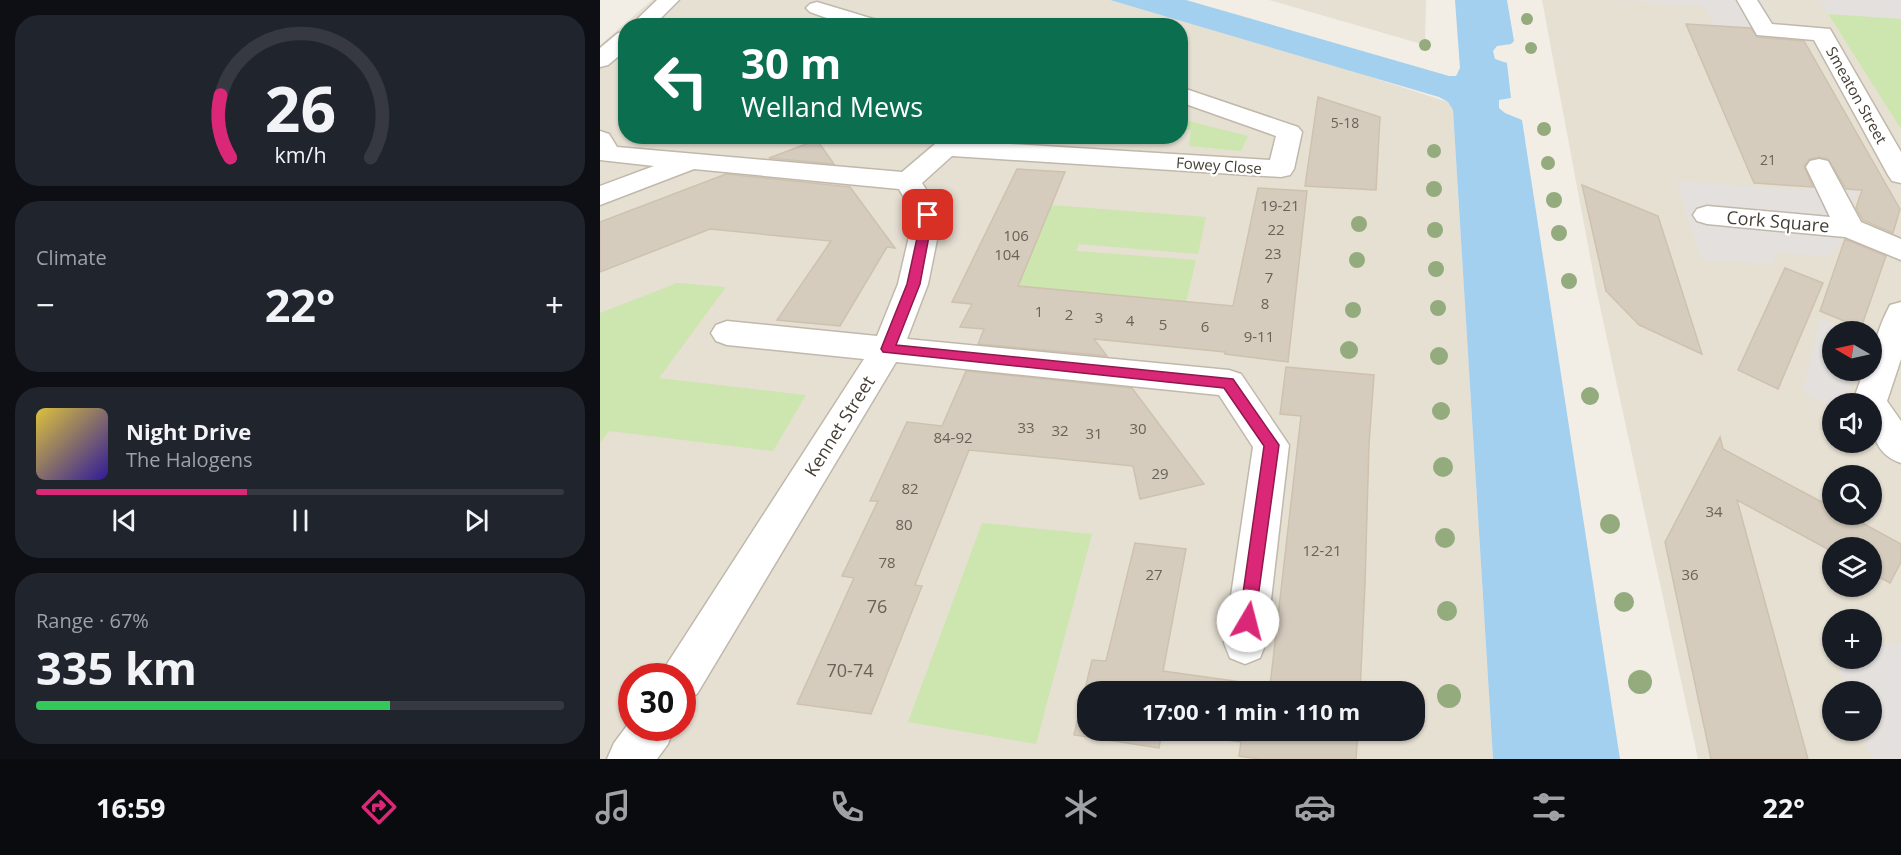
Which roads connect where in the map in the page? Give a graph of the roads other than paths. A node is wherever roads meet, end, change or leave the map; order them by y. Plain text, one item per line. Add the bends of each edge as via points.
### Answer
1 (669, 0) edge
2 (1747, 0) edge
3 (817, 8) dead end
4 (649, 18) edge
5 (848, 18) edge
6 (618, 45) edge
7 (600, 60) edge
8 (1188, 97) edge
9 (600, 139) edge
10 (947, 144) edge
11 (1016, 144) edge
12 (1117, 147) edge
13 (692, 161) junction
14 (1819, 167) dead end
15 (1901, 175) edge
16 (908, 181) junction
17 (600, 196) edge
18 (1707, 215) dead end
19 (1850, 228) junction
20 (1901, 250) edge
21 (1901, 313) edge
22 (727, 333) dead end
23 (887, 349) junction
24 (1893, 363) edge
25 (1877, 393) edge
26 (1882, 421) edge
27 (1901, 448) edge
28 (1245, 643) dead end
29 (692, 663) edge
30 (643, 741) edge
31 (630, 759) edge

1 - 4 street
2 - 15 street, Smeaton Street via 1765,30 1822,34
3 - 5 street
6 - 7 street
8 - 12 street, Fowey Close via 1289,132 1281,169
9 - 13 street via 608,154
10 - 16 street
11 - 12 street, Fowey Close
13 - 16 street
13 - 17 street
14 - 19 street
16 - 23 street, Kennet Street via 928,215 913,284
18 - 19 street, Cork Square
19 - 20 street
21 - 24 street
22 - 23 street
23 - 28 street via 1228,383 1271,445
23 - 29 street, Kennet Street
24 - 25 street
26 - 27 street
30 - 31 street

